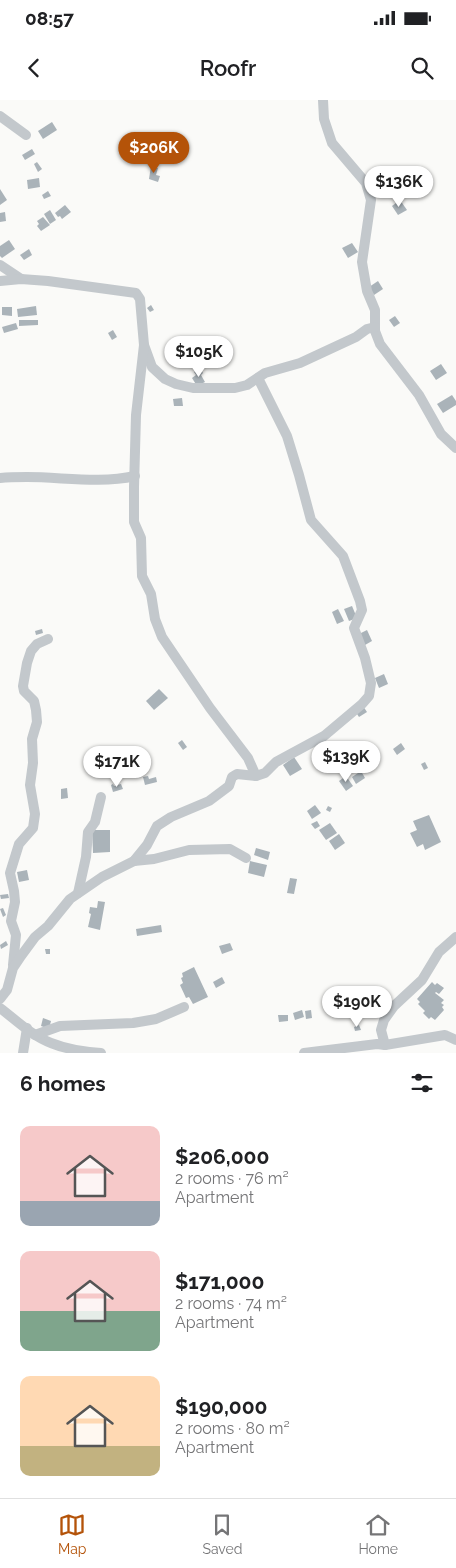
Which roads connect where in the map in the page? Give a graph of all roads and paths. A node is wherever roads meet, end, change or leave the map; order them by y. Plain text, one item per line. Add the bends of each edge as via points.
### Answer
1 (323, 100) edge
2 (0, 116) edge
3 (26, 135) dead end
4 (0, 265) edge
5 (21, 279) junction
6 (0, 281) edge
7 (375, 327) junction
8 (144, 345) junction
9 (258, 378) junction
10 (456, 448) edge
11 (135, 476) junction
12 (0, 478) edge
13 (48, 639) dead end
14 (256, 776) junction
15 (101, 798) dead end
16 (246, 858) dead end
17 (134, 861) junction
18 (78, 893) junction
19 (456, 937) edge
20 (13, 968) junction
21 (0, 999) edge
22 (184, 1007) dead end
23 (0, 1008) edge
24 (31, 1032) junction
25 (456, 1040) edge
26 (385, 1045) junction
27 (363, 1050) edge
28 (23, 1053) edge
29 (101, 1053) edge
30 (304, 1053) edge

1 - 7 street via 324,119 332,143 366,183 369,191 371,200 362,262 367,291 375,310
2 - 3 street
4 - 5 street
5 - 6 street
5 - 8 street via 136,293 140,299
7 - 9 street via 300,363
7 - 10 street via 380,344 419,395 441,434
8 - 9 street via 152,367 176,384 193,388 235,388
8 - 11 street via 136,416
9 - 14 street via 287,436 311,520 343,556 360,601 362,610 354,628 366,658 371,683 369,696 362,704 324,736
11 - 12 street via 118,480
11 - 14 street via 134,522 141,538 142,576 151,594 162,637 248,758
13 - 20 street via 31,651 23,686 34,701 36,710 30,785 35,814 33,828 19,844 10,873 15,902
14 - 17 street via 247,773 232,777 229,786 209,801 157,826
15 - 18 street via 95,822 88,832
16 - 17 street via 230,849 189,850
17 - 18 street
18 - 20 street via 36,937
19 - 26 street via 439,952 422,980 384,1020 381,1030
20 - 21 street via 7,990
22 - 24 street via 133,1023 60,1026
23 - 24 street
24 - 28 street
24 - 29 street via 51,1044
25 - 26 street via 444,1035
26 - 27 street via 377,1044
27 - 30 street

